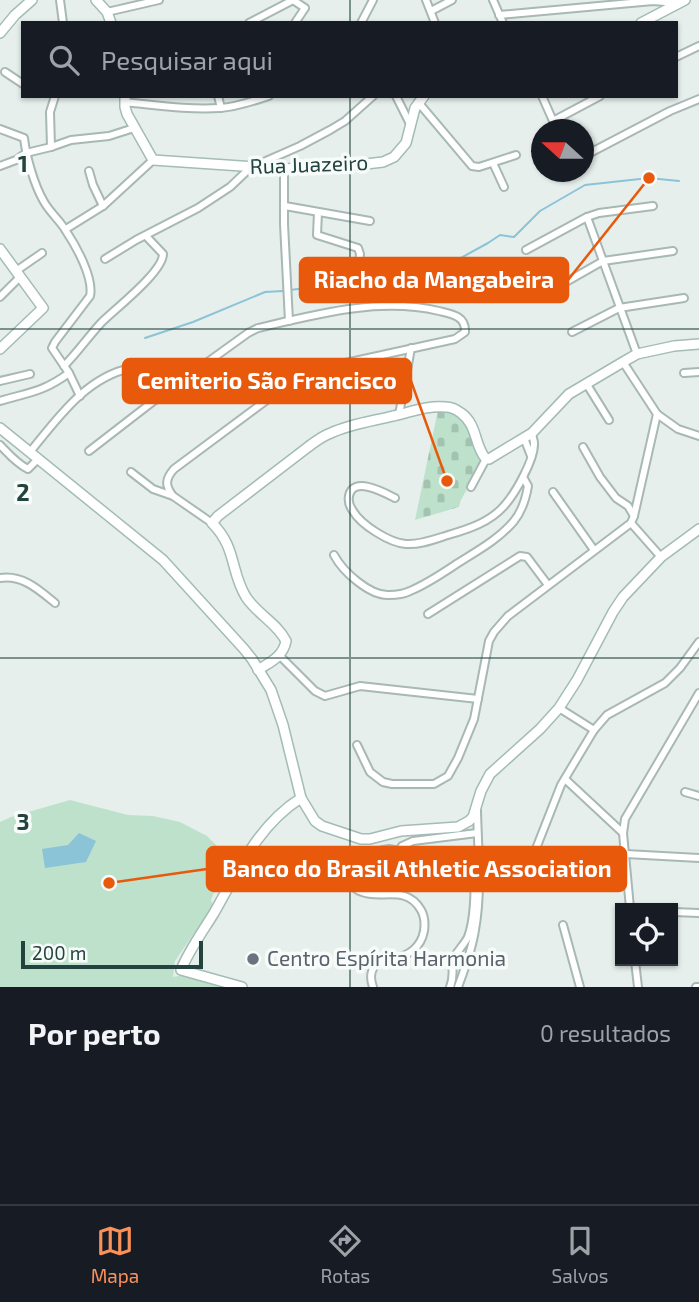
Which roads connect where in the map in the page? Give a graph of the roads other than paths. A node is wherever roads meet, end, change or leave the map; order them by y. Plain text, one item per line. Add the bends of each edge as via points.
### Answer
1 (32, 0) edge
2 (60, 0) edge
3 (96, 0) edge
4 (159, 0) edge
5 (373, 0) edge
6 (426, 0) edge
7 (452, 0) edge
8 (493, 0) edge
9 (652, 1) edge
10 (682, 1) edge
11 (431, 11) junction
12 (107, 12) junction
13 (499, 15) junction
14 (63, 21) edge
15 (110, 21) edge
16 (253, 21) edge
17 (296, 21) edge
18 (363, 21) edge
19 (434, 21) edge
20 (502, 21) edge
21 (645, 21) edge
22 (0, 33) edge
23 (699, 46) edge
24 (678, 56) edge
25 (5, 72) dead end
26 (21, 83) edge
27 (52, 98) edge
28 (218, 98) edge
29 (255, 98) edge
30 (371, 98) edge
31 (397, 98) edge
32 (543, 98) edge
33 (596, 98) edge
34 (125, 99) edge
35 (421, 99) edge
36 (699, 99) edge
37 (220, 108) junction
38 (552, 119) edge
39 (557, 119) edge
40 (410, 124) junction
41 (134, 128) junction
42 (0, 129) edge
43 (51, 147) junction
44 (594, 150) edge
45 (26, 153) junction
46 (516, 155) dead end
47 (153, 160) junction
48 (493, 163) junction
49 (0, 166) edge
50 (250, 168) junction
51 (284, 169) junction
52 (89, 171) dead end
53 (504, 187) dead end
54 (653, 205) dead end
55 (103, 206) junction
56 (285, 206) junction
57 (318, 212) junction
58 (587, 217) junction
59 (370, 221) dead end
60 (65, 229) junction
61 (146, 236) junction
62 (0, 249) edge
63 (526, 250) dead end
64 (673, 251) dead end
65 (41, 253) dead end
66 (105, 260) dead end
67 (603, 261) junction
68 (18, 274) junction
69 (358, 275) dead end
70 (545, 294) dead end
71 (0, 297) edge
72 (684, 298) dead end
73 (619, 308) junction
74 (289, 321) junction
75 (572, 332) dead end
76 (699, 344) edge
77 (411, 348) junction
78 (0, 349) edge
79 (637, 354) junction
80 (623, 362) junction
81 (64, 366) junction
82 (699, 372) edge
83 (30, 373) dead end
84 (69, 373) junction
85 (684, 373) dead end
86 (0, 381) edge
87 (586, 383) junction
88 (79, 396) junction
89 (155, 400) junction
90 (0, 401) edge
91 (657, 414) junction
92 (399, 415) junction
93 (609, 420) dead end
94 (0, 428) edge
95 (528, 435) junction
96 (699, 436) edge
97 (0, 445) edge
98 (583, 447) dead end
99 (89, 451) dead end
100 (34, 456) junction
101 (486, 459) junction
102 (131, 472) dead end
103 (523, 477) junction
104 (471, 487) dead end
105 (553, 492) dead end
106 (173, 496) junction
107 (395, 498) dead end
108 (633, 519) junction
109 (212, 523) junction
110 (699, 528) edge
111 (594, 550) junction
112 (334, 555) dead end
113 (660, 557) junction
114 (0, 578) edge
115 (548, 585) junction
116 (55, 603) dead end
117 (428, 614) dead end
118 (697, 645) edge
119 (699, 655) edge
120 (280, 656) junction
121 (262, 667) junction
122 (699, 693) edge
123 (478, 699) junction
124 (559, 708) junction
125 (594, 730) junction
126 (357, 745) dead end
127 (565, 779) junction
128 (685, 792) dead end
129 (699, 796) edge
130 (301, 798) junction
131 (477, 809) junction
132 (477, 833) junction
133 (623, 833) junction
134 (398, 850) junction
135 (626, 854) junction
136 (699, 858) edge
137 (528, 869) dead end
138 (630, 903) edge
139 (678, 912) edge
140 (699, 913) edge
141 (563, 925) dead end
142 (636, 966) edge
143 (242, 987) edge
144 (373, 987) edge
145 (450, 987) edge
146 (458, 987) edge
147 (579, 987) edge
148 (638, 987) edge

1 - 22 main road
2 - 14 street
3 - 12 main road
4 - 12 street
5 - 18 street
6 - 11 street
7 - 11 street
8 - 13 street
9 - 10 street
9 - 13 street
10 - 21 main road
11 - 19 street
12 - 15 main road
13 - 20 street
16 - 17 street via 293,0 305,8
23 - 24 street
25 - 26 street
27 - 43 street
28 - 37 street
29 - 37 street
30 - 50 street via 330,130
31 - 40 street
32 - 38 street
33 - 39 street
34 - 37 street
34 - 41 main road
35 - 40 main road, Rua Juazeiro
35 - 48 street via 470,164
36 - 44 street
40 - 51 main road, Rua Juazeiro via 402,149 383,162
41 - 43 street
41 - 47 main road
42 - 45 street via 24,138
43 - 45 street
45 - 49 street
45 - 60 street via 43,200
46 - 48 street
47 - 50 main road, Rua Juazeiro
47 - 55 street
48 - 53 street
50 - 51 main road, Rua Juazeiro
50 - 61 street via 231,190
51 - 56 street
52 - 55 street
54 - 58 street
55 - 60 street
56 - 57 street
56 - 74 street
57 - 59 street
57 - 69 street via 317,235 358,248
58 - 63 street
58 - 67 street
60 - 81 street via 89,276 92,292 53,345
61 - 66 street
61 - 81 street via 163,254 162,261
62 - 68 main road
64 - 67 street
65 - 68 street
67 - 70 street
67 - 73 street
68 - 71 street
68 - 78 main road via 43,309
72 - 73 street
73 - 75 street
73 - 79 street
74 - 77 street via 374,305 430,309 453,314 465,323 465,332 454,339
74 - 89 street via 248,333
76 - 79 main road
77 - 92 street
77 - 106 street via 299,376 174,469 166,482
79 - 80 main road
80 - 87 main road
80 - 91 street
81 - 84 street
82 - 85 street
83 - 86 street
84 - 88 street
84 - 90 street via 42,390
87 - 93 street
87 - 95 main road via 552,405
88 - 89 street via 97,381 131,368
88 - 100 street
89 - 99 street
91 - 96 street via 678,429
91 - 108 street
92 - 101 main road via 445,407 461,412 472,424
92 - 109 main road via 320,439
94 - 100 main road
95 - 101 main road
95 - 103 street via 531,456
97 - 100 street via 28,469
98 - 108 street
100 - 121 main road via 163,560
101 - 104 street
102 - 106 street via 153,489
103 - 107 street via 505,506 488,519 412,544 397,542 368,526 354,514 349,496 352,488 362,486
103 - 112 street via 528,489 516,519 490,542 409,592 374,593 342,568
105 - 111 street
106 - 109 street
108 - 111 street
108 - 113 street
109 - 120 main road via 228,544 243,593 284,637
110 - 113 main road
111 - 115 street
113 - 124 main road via 623,597
114 - 116 street via 26,582
115 - 117 street via 527,557 520,556
115 - 123 street via 494,632
118 - 119 street
118 - 125 street via 665,683 607,715
120 - 121 main road
120 - 123 street via 326,696 360,686
121 - 130 main road via 283,725
122 - 133 street via 628,812
123 - 126 street via 454,767 449,776 434,784 383,782 370,772
124 - 125 street
124 - 131 main road via 490,774
125 - 127 street
127 - 133 street
127 - 137 street
128 - 129 street
130 - 131 main road via 322,826 361,839 458,827
130 - 143 main road via 259,837 181,970 230,978
131 - 132 street
132 - 134 street via 413,841
132 - 146 street via 476,928
133 - 135 street
134 - 144 street via 368,855 352,872 352,883 359,891 401,895 417,904 425,920 417,947 375,965
134 - 145 street via 464,864 473,872 471,928 453,961
135 - 136 street
135 - 138 street
139 - 140 street
141 - 147 street
142 - 148 street

